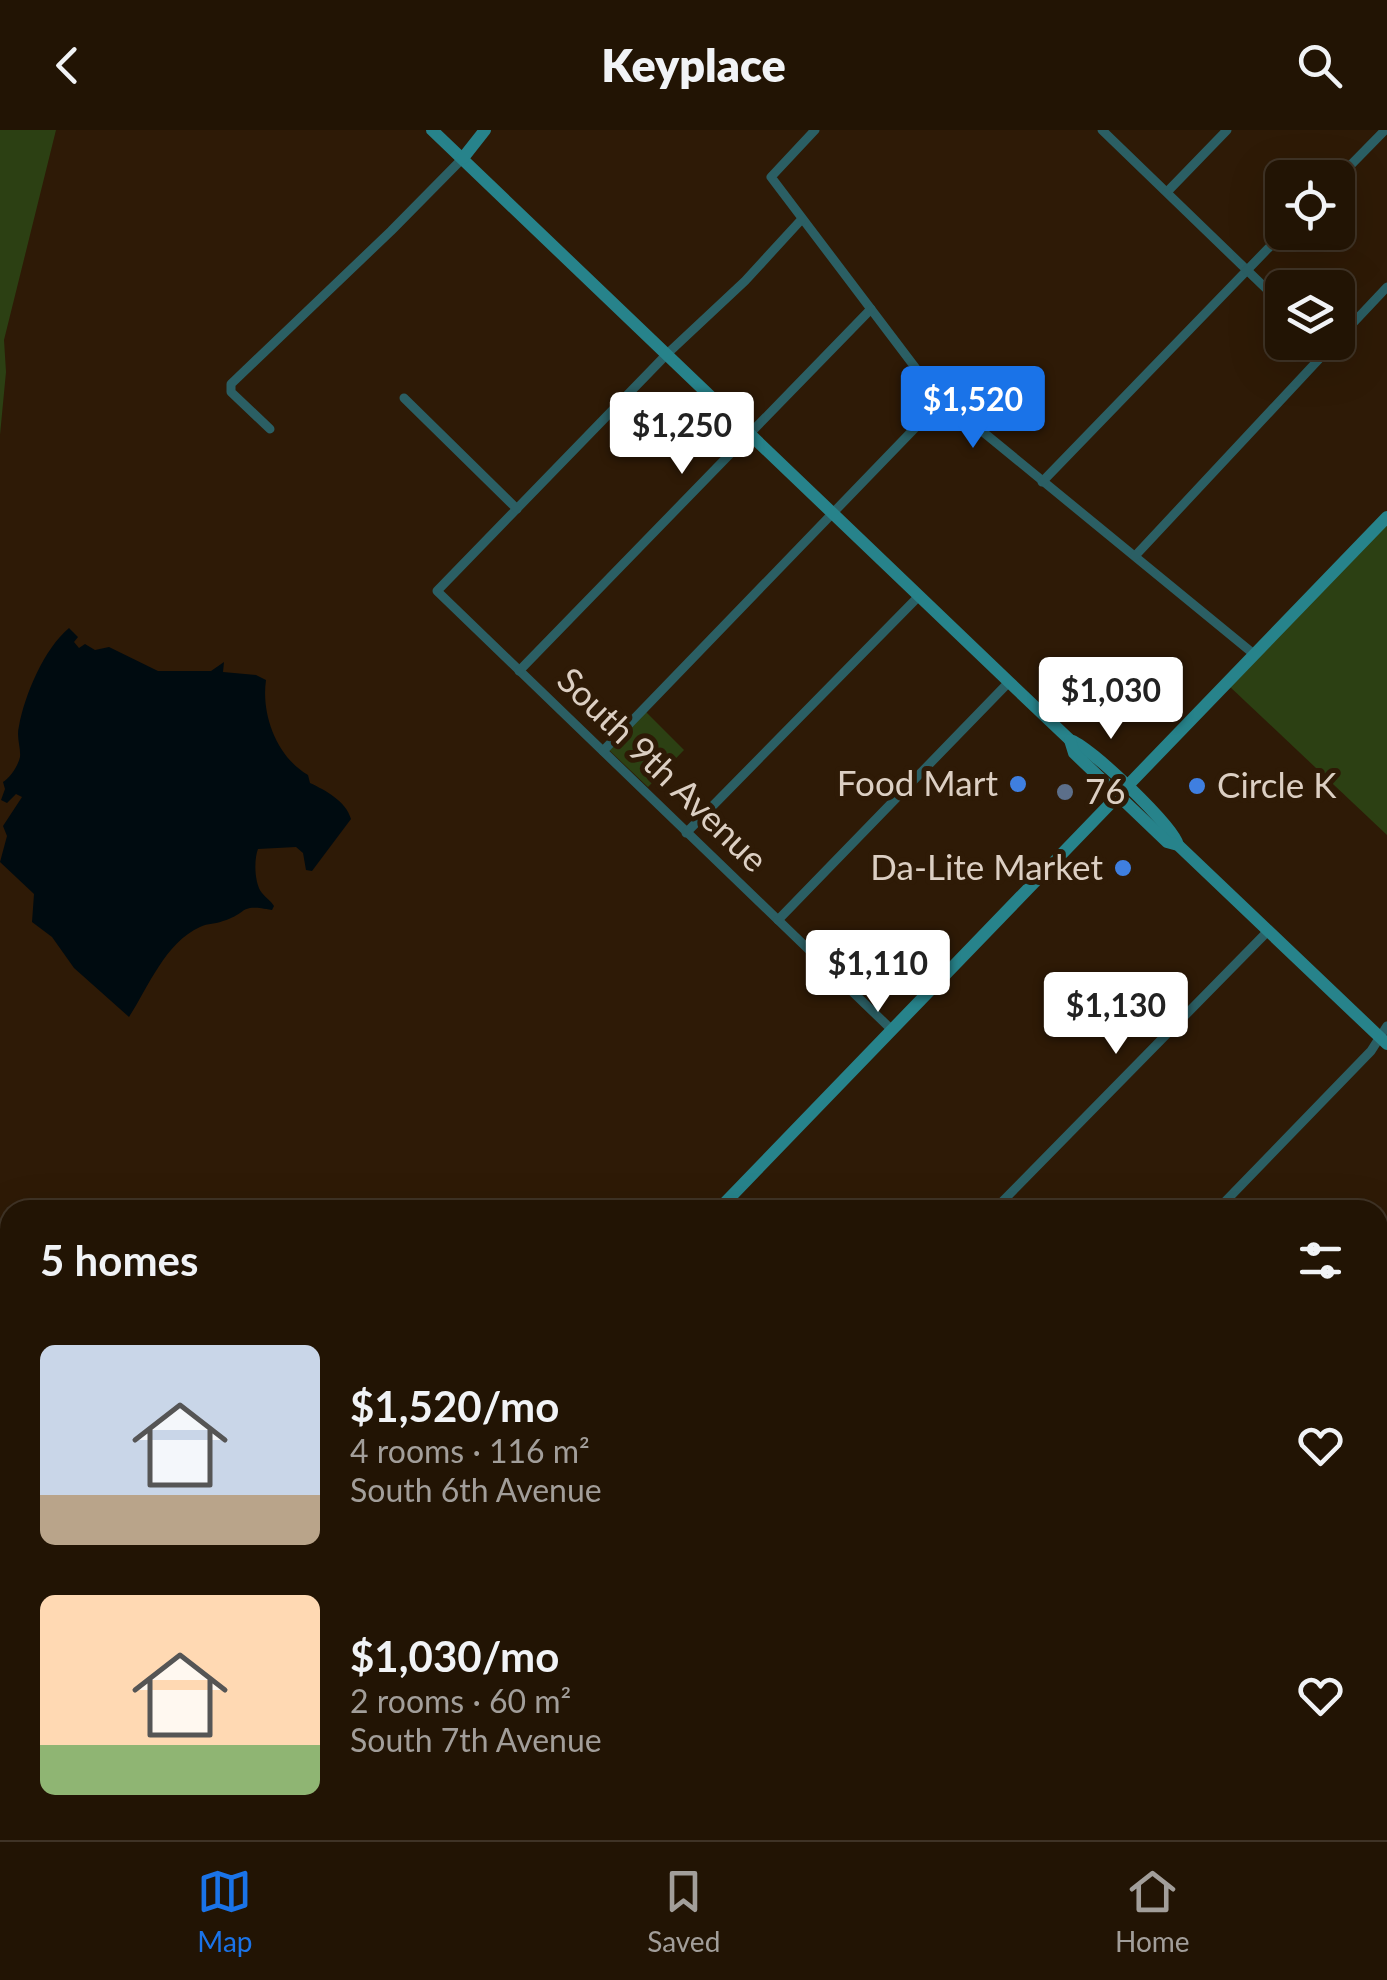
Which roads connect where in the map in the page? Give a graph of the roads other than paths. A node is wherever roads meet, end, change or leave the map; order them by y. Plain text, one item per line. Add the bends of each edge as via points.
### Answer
1 (432, 130) edge
2 (485, 130) edge
3 (815, 130) edge
4 (1102, 130) edge
5 (1228, 130) edge
6 (1385, 130) edge
7 (462, 158) junction
8 (1355, 161) edge
9 (1167, 192) junction
10 (802, 220) junction
11 (1266, 250) edge
12 (1247, 270) junction
13 (1265, 287) edge
14 (1387, 288) edge
15 (871, 309) junction
16 (1355, 319) edge
17 (668, 354) junction
18 (1315, 360) edge
19 (404, 398) dead end
20 (942, 400) junction
21 (270, 429) dead end
22 (751, 434) junction
23 (1042, 482) junction
24 (517, 509) junction
25 (832, 513) junction
26 (1387, 517) edge
27 (1135, 556) junction
28 (918, 596) junction
29 (1255, 655) junction
30 (519, 671) junction
31 (1009, 682) junction
32 (603, 751) junction
33 (1124, 792) junction
34 (686, 833) junction
35 (778, 920) junction
36 (1268, 930) junction
37 (892, 1030) junction
38 (1385, 1036) edge
39 (728, 1200) edge
40 (1004, 1200) edge
41 (1227, 1200) edge

1 - 7 main road
2 - 7 main road
3 - 10 street via 770,177
4 - 9 street
5 - 9 street
6 - 8 street
7 - 17 main road
7 - 21 street via 231,384 230,392
9 - 12 street
10 - 15 street
10 - 17 street
11 - 12 street
12 - 13 street
12 - 23 street
14 - 16 street
15 - 20 street
15 - 22 street
17 - 22 main road
17 - 24 street
18 - 27 street
19 - 24 street
20 - 23 street
20 - 25 street
22 - 25 main road
22 - 30 street
23 - 27 street
24 - 30 street, South 9th Avenue via 437,591
25 - 28 main road
25 - 32 street
26 - 29 main road
27 - 29 street
28 - 31 main road
28 - 34 street
29 - 33 main road
30 - 32 street, South 9th Avenue
31 - 33 main road via 1070,740 1074,754
31 - 35 street
32 - 34 street, South 9th Avenue
33 - 36 main road via 1167,842
33 - 37 main road
34 - 35 street, South 9th Avenue
35 - 37 street, South 9th Avenue
36 - 38 main road
36 - 40 street
37 - 39 main road
38 - 41 street

